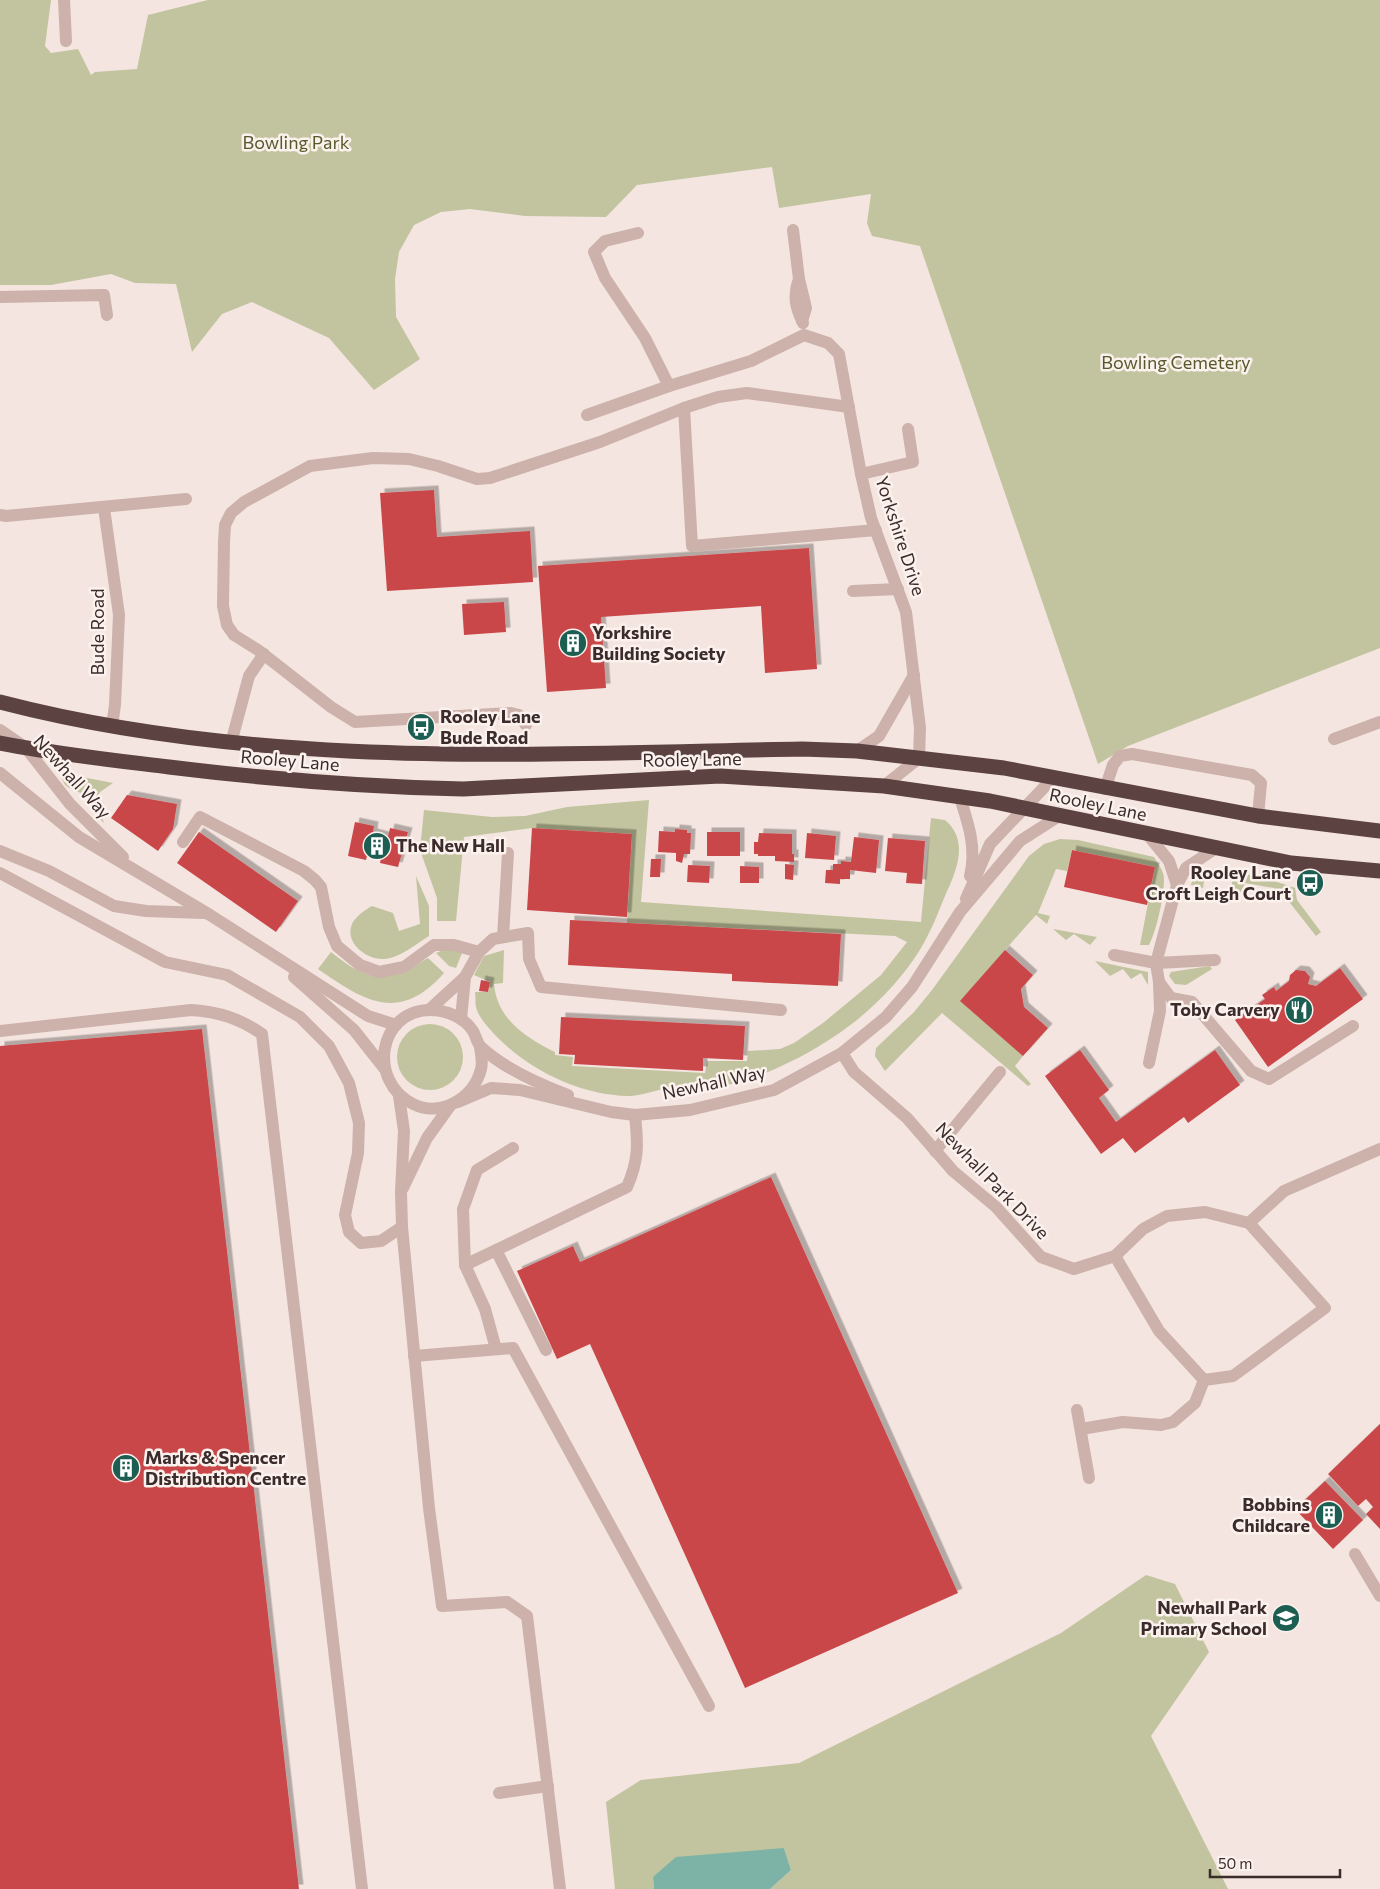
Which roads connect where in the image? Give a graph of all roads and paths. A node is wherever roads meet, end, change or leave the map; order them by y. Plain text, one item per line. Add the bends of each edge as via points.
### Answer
1 (64, 0) edge
2 (66, 41) dead end
3 (793, 230) dead end
4 (638, 233) dead end
5 (0, 297) edge
6 (107, 315) dead end
7 (809, 337) junction
8 (669, 386) junction
9 (849, 407) junction
10 (684, 408) junction
11 (587, 415) dead end
12 (908, 429) dead end
13 (861, 474) junction
14 (186, 499) dead end
15 (104, 508) junction
16 (3, 515) edge
17 (876, 530) junction
18 (898, 589) junction
19 (853, 591) dead end
20 (264, 654) junction
21 (914, 675) junction
22 (0, 702) edge
23 (526, 725) dead end
24 (112, 726) junction
25 (1379, 726) edge
26 (0, 730) edge
27 (1334, 739) dead end
28 (0, 743) edge
29 (231, 743) junction
30 (26, 748) junction
31 (857, 751) junction
32 (920, 758) junction
33 (0, 773) edge
34 (1052, 778) junction
35 (884, 786) junction
36 (1105, 789) junction
37 (959, 795) junction
38 (1023, 807) junction
39 (1059, 816) junction
40 (1258, 816) junction
41 (1380, 831) edge
42 (1148, 835) junction
43 (183, 842) dead end
44 (1216, 848) junction
45 (0, 851) edge
46 (508, 853) dead end
47 (1380, 870) edge
48 (138, 871) junction
49 (0, 873) edge
50 (1177, 885) junction
51 (960, 912) junction
52 (210, 914) junction
53 (239, 934) junction
54 (503, 937) junction
55 (479, 952) junction
56 (1114, 955) dead end
57 (1215, 960) dead end
58 (1156, 963) junction
59 (464, 978) junction
60 (1159, 982) junction
61 (429, 1010) junction
62 (781, 1010) dead end
63 (461, 1019) junction
64 (396, 1025) junction
65 (1353, 1026) dead end
66 (0, 1031) edge
67 (480, 1047) junction
68 (842, 1053) junction
69 (1149, 1063) dead end
70 (384, 1068) junction
71 (1000, 1072) dead end
72 (400, 1096) junction
73 (454, 1104) junction
74 (611, 1112) junction
75 (635, 1115) junction
76 (513, 1148) dead end
77 (1380, 1149) edge
78 (935, 1151) junction
79 (401, 1192) junction
80 (1249, 1223) junction
81 (402, 1227) junction
82 (496, 1250) junction
83 (1115, 1256) junction
84 (465, 1265) junction
85 (496, 1349) junction
86 (546, 1350) dead end
87 (414, 1356) junction
88 (1204, 1380) junction
89 (1076, 1410) dead end
90 (1081, 1429) junction
91 (1089, 1478) dead end
92 (1355, 1554) dead end
93 (1380, 1596) edge
94 (709, 1706) dead end
95 (548, 1786) junction
96 (499, 1793) dead end
97 (362, 1889) edge
98 (560, 1889) edge

1 - 2 street
3 - 7 street via 806,308 802,321
4 - 8 street via 605,242 594,252 605,278 645,338
5 - 6 street via 104,295
7 - 8 street via 804,335 751,361
7 - 9 street, Yorkshire Drive via 828,343 839,354
8 - 11 street
9 - 10 street via 746,393
9 - 13 street, Yorkshire Drive
10 - 17 street via 692,546
10 - 20 street via 600,442 490,478 477,478 409,459 343,460 310,466 250,498 231,513 226,525 223,606 227,624 234,635
12 - 13 street via 913,462
13 - 17 street, Yorkshire Drive
14 - 15 street
15 - 16 street
15 - 24 street, Bude Road via 120,615
17 - 18 street, Yorkshire Drive
18 - 19 street
18 - 21 street, Yorkshire Drive via 906,612
20 - 23 street via 310,692 355,722 511,713 519,715
20 - 29 street via 249,676
21 - 31 street via 879,736
21 - 32 street, Yorkshire Drive
22 - 24 highway, Rooley Lane
24 - 29 highway, Rooley Lane
25 - 27 street
26 - 30 street, Newhall Way
28 - 30 highway, Rooley Lane
29 - 31 highway, Rooley Lane via 472,754
30 - 35 highway, Rooley Lane via 287,781 424,788 463,789 720,776
30 - 48 street, Newhall Way via 70,804
31 - 32 highway, Rooley Lane
32 - 34 highway, Rooley Lane via 1004,768
32 - 35 street
33 - 48 street, Newhall Way via 79,837
34 - 36 highway, Rooley Lane
34 - 38 street, Newhall Way
35 - 37 highway, Rooley Lane
36 - 40 highway, Rooley Lane
36 - 40 street via 1113,765 1120,756 1132,754 1252,775 1261,783
37 - 38 highway, Rooley Lane
37 - 51 street, Newhall Way via 970,831 974,861
38 - 39 highway, Rooley Lane
38 - 51 street, Newhall Way via 990,844
39 - 42 highway, Rooley Lane
39 - 51 street, Newhall Way via 1020,841
40 - 41 highway, Rooley Lane
42 - 44 highway, Rooley Lane
42 - 50 street via 1169,861
43 - 55 street via 200,817 304,871 321,887 336,946 360,965 379,972 404,967 434,945 454,945
44 - 47 highway, Rooley Lane via 1291,863
44 - 50 street via 1186,868
45 - 52 street via 49,871 114,906
46 - 54 street
48 - 52 street, Newhall Way
49 - 81 street via 165,962 227,975 300,1017 329,1046 349,1083 359,1124 358,1153 345,1215 349,1232 361,1243 374,1242
50 - 58 street
51 - 68 street, Newhall Way via 912,988 886,1017
52 - 53 street, Newhall Way
53 - 64 street, Newhall Way via 368,1016
53 - 70 street, Newhall Way via 330,1007 354,1030
54 - 55 street via 494,939
54 - 62 street via 528,933 529,960 541,987
55 - 59 street
56 - 58 street
57 - 58 street
58 - 60 street
59 - 61 street
59 - 63 street
60 - 65 street via 1171,998 1192,1002 1251,1071 1269,1079
60 - 69 street via 1160,1011
61 - 63 street
61 - 64 street
63 - 67 street, Newhall Way via 472,1029
64 - 70 street via 386,1041
66 - 97 street via 191,1010 217,1012 245,1022 262,1034
67 - 73 street, Newhall Way via 482,1068 475,1085
67 - 74 street, Newhall Way via 559,1092
68 - 75 street, Newhall Way via 774,1090 690,1110
68 - 78 street, Newhall Park Drive via 854,1072 907,1118
70 - 72 street, Newhall Way via 387,1079
71 - 78 street
72 - 73 street, Newhall Way via 425,1108
72 - 79 street via 404,1131
73 - 74 street, Newhall Way via 491,1088 510,1089
73 - 79 street via 427,1138
74 - 75 street, Newhall Way
75 - 82 street via 638,1141 636,1168 627,1188
76 - 84 street via 476,1170 466,1193 463,1209
77 - 80 street via 1284,1191
78 - 83 street, Newhall Park Drive via 952,1171 996,1207 1042,1257 1074,1269
79 - 81 street
80 - 83 street, Newhall Park Drive via 1205,1212 1167,1216 1143,1229
80 - 88 street via 1325,1308 1233,1376
81 - 87 street
82 - 84 street
82 - 86 street
83 - 88 street via 1158,1332
84 - 85 street via 485,1309
85 - 87 street
85 - 94 street via 513,1348
87 - 95 street via 442,1606 507,1602 527,1616
88 - 90 street via 1195,1403 1168,1424 1123,1422
89 - 90 street
90 - 91 street
92 - 93 street
95 - 96 street
95 - 98 street

